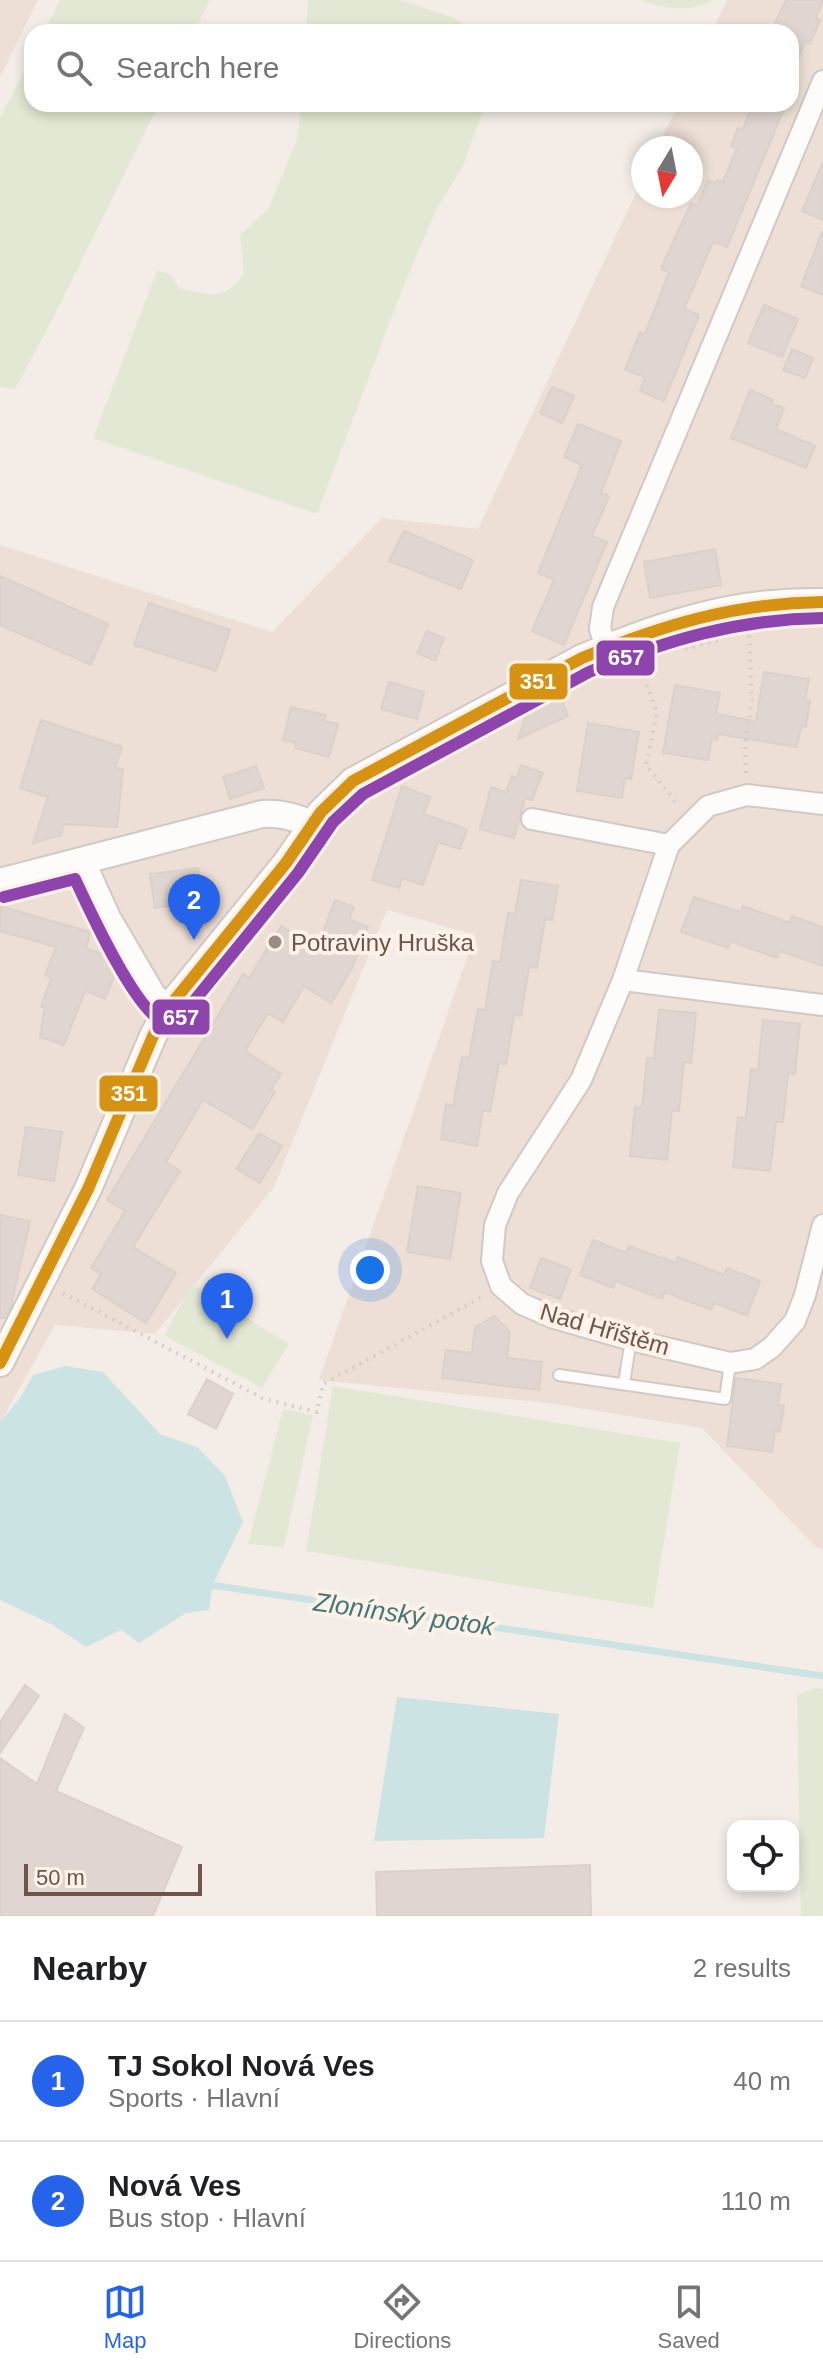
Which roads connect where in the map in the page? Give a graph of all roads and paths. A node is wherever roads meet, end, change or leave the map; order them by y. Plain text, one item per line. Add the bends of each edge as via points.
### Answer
1 (823, 81) edge
2 (823, 602) edge
3 (762, 631) dead end
4 (721, 639) dead end
5 (606, 647) junction
6 (680, 650) dead end
7 (652, 657) dead end
8 (747, 795) junction
9 (821, 797) edge
10 (532, 819) dead end
11 (692, 823) junction
12 (312, 824) junction
13 (669, 845) junction
14 (84, 860) junction
15 (0, 882) edge
16 (623, 980) junction
17 (823, 1005) edge
18 (169, 1007) junction
19 (823, 1225) edge
20 (42, 1281) junction
21 (501, 1286) junction
22 (814, 1296) edge
23 (631, 1340) junction
24 (1, 1360) edge
25 (730, 1363) junction
26 (559, 1375) dead end
27 (624, 1383) junction

1 - 5 street via 603,607 600,629
2 - 5 street via 756,605 695,616
3 - 8 path via 749,632
4 - 6 path
5 - 12 street via 353,781
7 - 11 path via 638,661 657,713 646,765
8 - 9 street
8 - 11 street via 708,806
10 - 13 street
11 - 13 street
12 - 14 street via 262,814
12 - 18 street
13 - 16 street
14 - 15 street
14 - 18 street via 117,930 155,994
16 - 17 street
16 - 21 street via 581,1080 508,1193 495,1225 492,1261
18 - 20 street
19 - 22 street
20 - 21 path via 264,1399 317,1412 323,1384
20 - 24 street
21 - 23 street, Nad Hřištěm via 522,1304 554,1318
22 - 25 street via 772,1347 755,1359
23 - 25 street, Nad Hřištěm
23 - 27 lane
25 - 27 lane via 725,1399
26 - 27 lane

